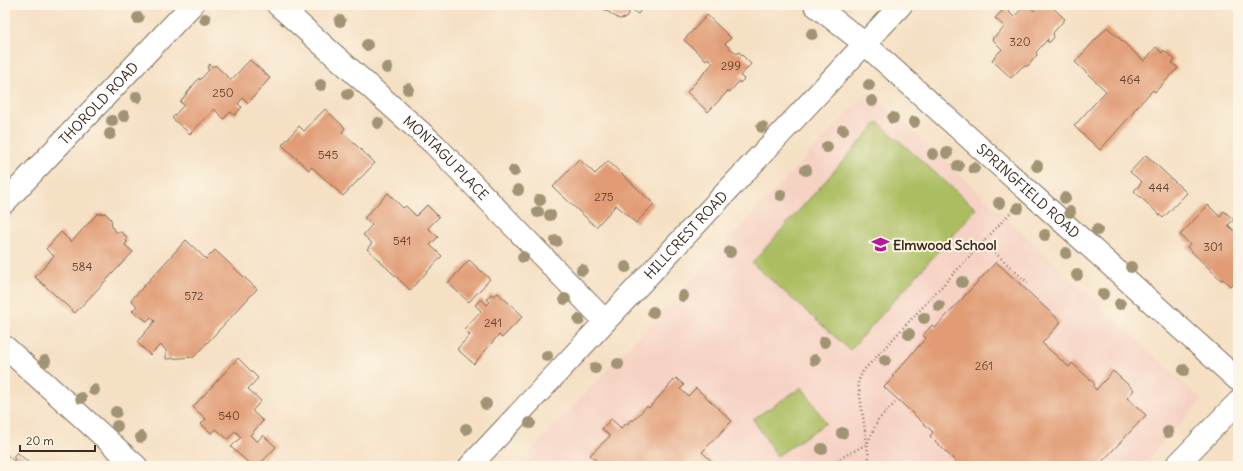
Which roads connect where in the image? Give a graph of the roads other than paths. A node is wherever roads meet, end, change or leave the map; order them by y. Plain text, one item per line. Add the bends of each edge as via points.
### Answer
1 (192, 5) edge
2 (278, 5) edge
3 (815, 5) edge
4 (901, 5) edge
5 (865, 44) junction
6 (5, 202) edge
7 (605, 321) junction
8 (5, 347) edge
9 (1238, 380) edge
10 (1238, 402) edge
11 (136, 466) edge
12 (470, 466) edge
13 (1176, 466) edge

1 - 6 street, THOROLD ROAD
2 - 7 street, MONTAGU PLACE via 434,144
3 - 5 street, SPRINGFIELD ROAD
4 - 5 street, HILLCREST ROAD
5 - 7 street, HILLCREST ROAD
5 - 9 street, SPRINGFIELD ROAD
7 - 12 street, HILLCREST ROAD
8 - 11 street
10 - 13 street

